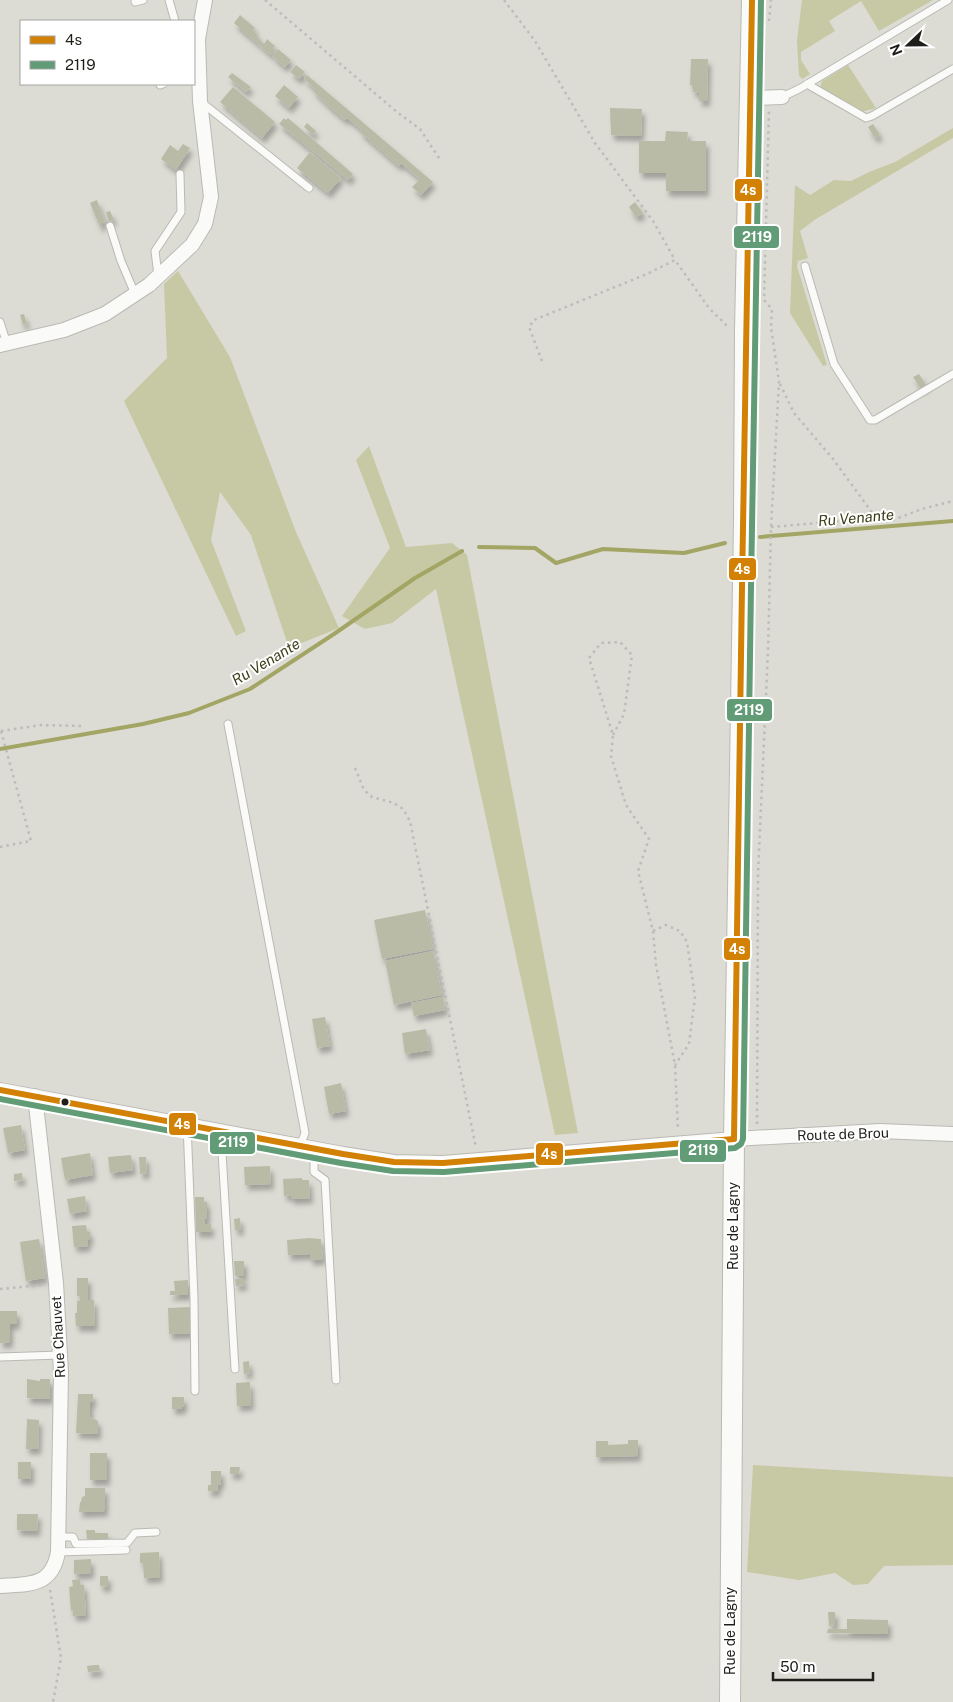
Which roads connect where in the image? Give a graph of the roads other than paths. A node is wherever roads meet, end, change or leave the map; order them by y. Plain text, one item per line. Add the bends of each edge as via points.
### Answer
1 (143, 0) edge
2 (170, 0) edge
3 (204, 0) edge
4 (752, 0) edge
5 (948, 0) edge
6 (135, 2) dead end
7 (175, 20) edge
8 (196, 39) edge
9 (953, 69) edge
10 (807, 84) junction
11 (768, 97) junction
12 (200, 101) junction
13 (180, 174) dead end
14 (309, 188) dead end
15 (110, 226) dead end
16 (805, 266) dead end
17 (158, 276) junction
18 (135, 294) junction
19 (0, 322) edge
20 (4, 344) edge
21 (953, 374) edge
22 (228, 724) dead end
23 (0, 1090) edge
24 (35, 1096) junction
25 (187, 1124) junction
26 (224, 1131) junction
27 (953, 1134) edge
28 (734, 1139) junction
29 (307, 1147) junction
30 (60, 1355) junction
31 (0, 1357) edge
32 (235, 1369) dead end
33 (336, 1380) dead end
34 (195, 1391) dead end
35 (156, 1532) dead end
36 (58, 1537) junction
37 (126, 1550) dead end
38 (58, 1552) junction
39 (0, 1586) edge
40 (730, 1702) edge

1 - 6 lane
2 - 7 lane
3 - 8 street
4 - 11 main road, Rue de Lagny
5 - 10 lane
8 - 12 street
9 - 10 lane via 866,118
10 - 11 lane
11 - 28 main road, Rue de Lagny via 745,330
12 - 14 lane
12 - 17 street via 211,197 205,224 192,245
13 - 17 lane via 181,212 155,251
15 - 18 lane
16 - 21 lane via 834,364 870,420
17 - 18 street
18 - 20 street via 105,314 64,330
19 - 20 lane
22 - 29 lane
23 - 24 street, Route de Brou
24 - 25 street, Route de Brou
24 - 30 street, Rue Chauvet via 56,1283
25 - 26 street, Route de Brou
25 - 34 lane
26 - 29 street, Route de Brou
26 - 32 lane via 222,1152
27 - 28 street, Route de Brou via 880,1131
28 - 29 street, Route de Brou via 443,1163 394,1162
28 - 40 main road, Rue de Lagny
29 - 33 lane via 314,1172 325,1180
30 - 31 lane
30 - 36 street, Rue Chauvet
35 - 36 lane via 135,1533 127,1543 76,1544 73,1537
36 - 38 street, Rue Chauvet
37 - 38 lane
38 - 39 street, Rue Chauvet via 48,1576 34,1584

